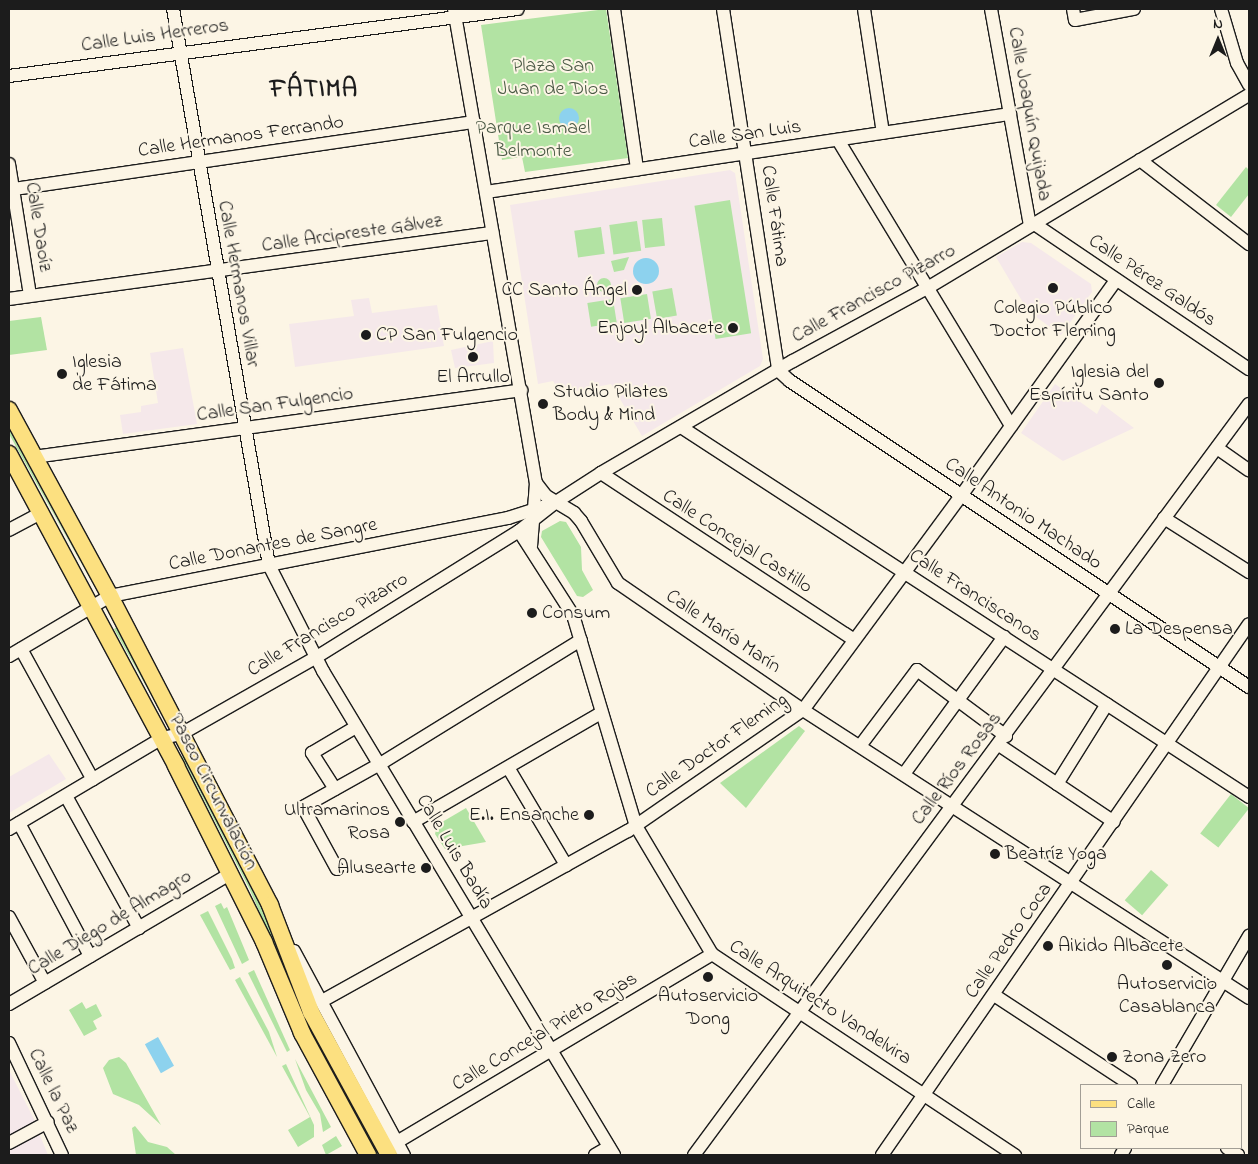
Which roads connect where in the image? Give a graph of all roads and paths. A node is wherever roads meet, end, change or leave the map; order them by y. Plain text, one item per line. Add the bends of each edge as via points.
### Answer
1 (173, 9) edge
2 (518, 9) edge
3 (614, 9) edge
4 (723, 9) edge
5 (864, 9) edge
6 (992, 9) edge
7 (1073, 9) edge
8 (1134, 9) edge
9 (1221, 9) edge
10 (454, 13) edge
11 (180, 51) junction
12 (9, 76) edge
13 (1249, 85) edge
14 (1249, 95) edge
15 (1010, 114) junction
16 (474, 122) junction
17 (883, 133) junction
18 (838, 140) junction
19 (746, 154) junction
20 (1140, 160) junction
21 (198, 162) junction
22 (9, 164) edge
23 (637, 169) junction
24 (14, 190) junction
25 (486, 192) junction
26 (1032, 224) junction
27 (493, 233) junction
28 (1249, 244) edge
29 (216, 272) junction
30 (1116, 280) junction
31 (929, 287) junction
32 (30, 295) junction
33 (9, 299) edge
34 (1249, 369) edge
35 (778, 370) junction
36 (521, 390) junction
37 (1249, 404) edge
38 (9, 410) edge
39 (1012, 426) junction
40 (681, 427) junction
41 (244, 428) junction
42 (1217, 448) junction
43 (9, 454) edge
44 (34, 457) junction
45 (1249, 470) edge
46 (600, 473) junction
47 (536, 483) junction
48 (961, 496) junction
49 (556, 502) junction
50 (535, 514) junction
51 (34, 516) junction
52 (1164, 518) junction
53 (484, 523) junction
54 (9, 530) edge
55 (519, 531) junction
56 (494, 544) junction
57 (531, 546) junction
58 (269, 565) junction
59 (904, 572) junction
60 (1249, 572) edge
61 (1108, 593) junction
62 (110, 596) junction
63 (93, 608) junction
64 (1249, 624) edge
65 (1004, 637) junction
66 (581, 640) junction
67 (854, 640) junction
68 (21, 649) junction
69 (9, 656) edge
70 (315, 658) junction
71 (1219, 667) junction
72 (1053, 669) junction
73 (1249, 688) edge
74 (958, 700) junction
75 (1107, 704) junction
76 (803, 710) junction
77 (601, 713) junction
78 (356, 727) junction
79 (181, 734) junction
80 (162, 738) junction
81 (1002, 741) junction
82 (1168, 744) junction
83 (860, 746) junction
84 (380, 764) junction
85 (509, 768) junction
86 (904, 774) junction
87 (94, 780) junction
88 (1056, 784) junction
89 (335, 790) junction
90 (66, 796) junction
91 (1249, 796) edge
92 (952, 806) junction
93 (413, 822) junction
94 (1114, 822) junction
95 (14, 826) edge
96 (636, 826) junction
97 (566, 865) junction
98 (337, 869) dead end
99 (231, 873) junction
100 (1072, 884) junction
101 (270, 904) junction
102 (9, 918) edge
103 (472, 918) junction
104 (139, 928) junction
105 (1249, 936) edge
106 (712, 954) junction
107 (90, 956) junction
108 (1222, 981) junction
109 (45, 983) junction
110 (994, 996) junction
111 (1249, 998) edge
112 (322, 1001) junction
113 (9, 1004) edge
114 (799, 1011) junction
115 (9, 1043) edge
116 (550, 1051) junction
117 (1129, 1084) edge
118 (1163, 1084) edge
119 (926, 1095) junction
120 (48, 1122) junction
121 (9, 1143) edge
122 (393, 1148) edge
123 (611, 1151) edge
124 (62, 1155) edge
125 (367, 1155) edge
126 (404, 1155) edge
127 (595, 1155) edge
128 (694, 1155) edge
129 (882, 1155) edge
130 (1015, 1155) edge

1 - 11 street, Calle Hermanos Villar
2 - 10 street, Calle Luis Herreros
3 - 23 street
4 - 19 street, Calle Fátima
5 - 17 street
6 - 15 street, Calle Joaquín Quijada
7 - 8 street via 1075,20
9 - 13 street via 1237,63
10 - 11 street, Calle Luis Herreros
10 - 16 street
11 - 12 street, Calle Luis Herreros
11 - 21 street, Calle Hermanos Villar
14 - 20 street, Calle Francisco Pizarro
15 - 17 street, Calle San Luis
15 - 26 street, Calle Joaquín Quijada
16 - 21 street, Calle Hermanos Ferrando
16 - 25 street
17 - 18 street, Calle San Luis
18 - 19 street, Calle San Luis
18 - 31 street
19 - 23 street, Calle San Luis
19 - 35 street, Calle Fátima
20 - 26 street, Calle Francisco Pizarro
20 - 28 street
21 - 24 street, Calle Hermanos Ferrando
21 - 29 street, Calle Hermanos Villar
22 - 24 street, Calle Daoíz
23 - 25 street, Calle San Luis
24 - 32 street, Calle Daoíz
25 - 27 street
26 - 30 street, Calle Pérez Galdós
26 - 31 street, Calle Francisco Pizarro
27 - 29 street, Calle Arcipreste Gálvez
27 - 36 street
29 - 32 street, Calle Arcipreste Gálvez
29 - 41 street, Calle Hermanos Villar
30 - 34 street, Calle Pérez Galdós
30 - 39 street, Calle Doctor Fleming
31 - 35 street, Calle Francisco Pizarro
31 - 39 street
32 - 33 street, Calle Arcipreste Gálvez
35 - 40 street, Calle Francisco Pizarro
35 - 48 street, Calle Antonio Machado
36 - 41 street, Calle San Fulgencio
36 - 47 street
37 - 42 street, Calle Ríos Rosas
38 - 44 main road, Paseo Circunvalación
39 - 48 street, Calle Doctor Fleming
40 - 46 street, Calle Francisco Pizarro
40 - 59 street, Calle Franciscanos
41 - 44 street, Calle San Fulgencio
41 - 58 street, Calle Hermanos Villar
42 - 45 street
42 - 52 street, Calle Ríos Rosas
43 - 51 main road, Paseo Circunvalación
44 - 62 main road, Paseo Circunvalación
46 - 49 street, Calle Francisco Pizarro
46 - 67 street, Calle Concejal Castillo
47 - 49 street, Calle María Marín via 546,496
47 - 50 street
48 - 59 street, Calle Doctor Fleming
48 - 61 street, Calle Antonio Machado
49 - 50 street, Calle Francisco Pizarro
49 - 76 street, Calle María Marín via 581,521 618,583
50 - 53 street, Calle Donantes de Sangre
50 - 55 street, Calle Francisco Pizarro
50 - 57 street
51 - 54 street
51 - 63 main road, Paseo Circunvalación
52 - 60 street
52 - 61 street, Calle Ríos Rosas
53 - 56 street via 492,533
53 - 58 street, Calle Donantes de Sangre
55 - 56 street, Calle Francisco Pizarro
55 - 57 street
56 - 70 street, Calle Francisco Pizarro
57 - 66 street, Calle Arquitecto Vandelvira via 573,614
58 - 62 street, Calle Donantes de Sangre
58 - 70 street, Calle Luis Badía
59 - 65 street, Calle Franciscanos
59 - 67 street, Calle Doctor Fleming
61 - 71 street, Calle Antonio Machado
61 - 72 street, Calle Ríos Rosas
62 - 63 street, Calle Donantes de Sangre
62 - 79 main road, Paseo Circunvalación
63 - 68 street, Calle Donantes de Sangre
63 - 80 main road, Paseo Circunvalación
64 - 71 street, Calle Pedro Coca
65 - 72 street, Calle Franciscanos
65 - 74 street
66 - 77 street, Calle Arquitecto Vandelvira
66 - 84 street
67 - 76 street, Calle Doctor Fleming
68 - 69 street, Calle Donantes de Sangre
68 - 87 street
70 - 78 street, Calle Luis Badía
70 - 79 street, Calle Francisco Pizarro
71 - 73 street, Calle Antonio Machado
71 - 82 street, Calle Pedro Coca
72 - 75 street, Calle Franciscanos
72 - 81 street, Calle Ríos Rosas
74 - 81 street
74 - 83 street via 917,670
74 - 86 street
75 - 82 street, Calle Franciscanos
75 - 88 street
76 - 83 street, Calle María Marín
76 - 96 street, Calle Doctor Fleming
77 - 85 street
77 - 96 street, Calle Arquitecto Vandelvira
78 - 84 street, Calle Luis Badía
78 - 89 street via 312,753
79 - 80 street, Calle Francisco Pizarro
79 - 101 main road, Paseo Circunvalación
80 - 87 street, Calle Francisco Pizarro
80 - 99 main road, Paseo Circunvalación
81 - 88 street
81 - 92 street, Calle Ríos Rosas
82 - 91 street, Calle Franciscanos
82 - 94 street, Calle Pedro Coca
83 - 86 street, Calle María Marín
84 - 89 street
84 - 93 street, Calle Luis Badía
85 - 93 street
85 - 97 street
86 - 92 street, Calle María Marín
87 - 90 street, Calle Francisco Pizarro
88 - 94 street
89 - 98 street via 303,807
90 - 95 street, Calle Francisco Pizarro
90 - 104 street
92 - 100 street, Calle María Marín
92 - 114 street, Calle Ríos Rosas
93 - 103 street, Calle Luis Badía
94 - 100 street, Calle Pedro Coca
95 - 107 street
96 - 97 street, Calle Doctor Fleming
96 - 106 street, Calle Arquitecto Vandelvira
97 - 103 street, Calle Doctor Fleming
99 - 104 street, Calle Diego de Almagro
99 - 125 main road, Paseo Circunvalación via 302,1033
100 - 108 street, Calle María Marín
100 - 110 street, Calle Pedro Coca
101 - 112 street, Paseo Circunvalación
101 - 122 main road, Paseo Circunvalación via 310,1012
102 - 109 street
103 - 112 street, Calle Doctor Fleming
103 - 116 street, Calle Luis Badía
104 - 107 street, Calle Diego de Almagro
105 - 108 street
106 - 114 street, Calle Arquitecto Vandelvira
106 - 116 street, Calle Concejal Prieto Rojas
107 - 109 street, Calle Diego de Almagro
108 - 111 street, Calle María Marín
108 - 118 street
109 - 113 street, Calle Diego de Almagro
110 - 117 street
110 - 119 street, Calle Pedro Coca
112 - 122 street, Paseo Circunvalación
114 - 119 street, Calle Arquitecto Vandelvira
114 - 128 street, Calle Ríos Rosas
115 - 120 street, Calle la Paz
116 - 122 street, Calle Concejal Prieto Rojas
116 - 123 street, Calle Luis Badía
119 - 129 street, Calle Pedro Coca
119 - 130 street, Calle Arquitecto Vandelvira
120 - 121 street
120 - 124 street, Calle la Paz
122 - 126 street, Paseo Circunvalación
123 - 127 street

